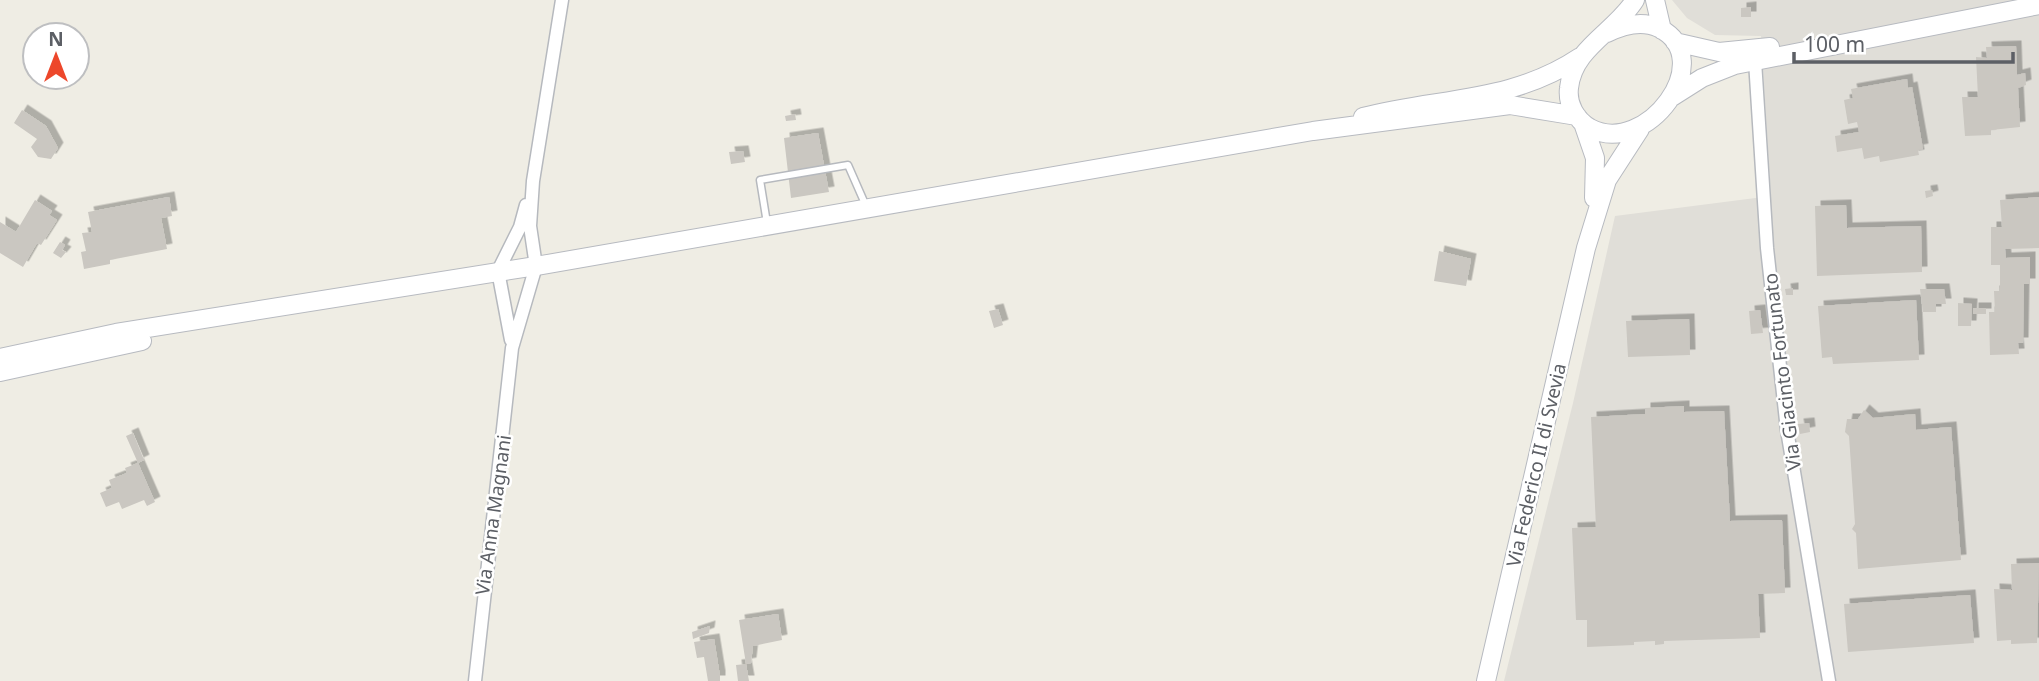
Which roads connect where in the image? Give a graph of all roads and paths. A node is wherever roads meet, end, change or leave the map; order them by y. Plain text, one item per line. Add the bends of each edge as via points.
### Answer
1 (562, 0) edge
2 (1634, 0) edge
3 (1655, 0) edge
4 (2039, 5) edge
5 (1916, 27) junction
6 (1607, 33) junction
7 (1669, 36) junction
8 (1580, 57) junction
9 (1755, 61) junction
10 (1672, 97) junction
11 (1580, 120) junction
12 (1640, 129) junction
13 (1313, 131) junction
14 (533, 181) junction
15 (866, 208) junction
16 (768, 225) junction
17 (1586, 248) junction
18 (536, 265) junction
19 (498, 271) junction
20 (216, 319) junction
21 (512, 348) junction
22 (0, 358) edge
23 (0, 372) edge
24 (475, 681) edge
25 (1486, 681) edge
26 (1829, 681) edge

1 - 14 street
2 - 6 main road
3 - 7 main road
4 - 5 main road
5 - 7 main road via 1731,52
5 - 9 main road
6 - 7 main road via 1646,25
6 - 8 main road
7 - 10 main road via 1682,66
8 - 11 main road via 1569,92
8 - 13 main road via 1515,90 1392,110
9 - 10 main road via 1713,72
9 - 26 street, Via Giacinto Fortunato via 1767,248 1787,430
10 - 12 main road
11 - 12 main road via 1608,134
11 - 13 main road via 1510,105
11 - 17 main road via 1595,158 1596,176
12 - 17 main road via 1607,180
13 - 15 main road
14 - 18 street via 530,226
14 - 19 street via 520,227
15 - 16 main road
15 - 16 lane via 848,165 760,180
16 - 18 main road
17 - 25 main road, Via Federico II di Svevia
18 - 19 main road
18 - 21 street, Via Anna Magnani
19 - 20 main road
19 - 21 street, Via Anna Magnani
20 - 22 main road via 116,333
20 - 23 main road via 170,335
21 - 24 street, Via Anna Magnani

